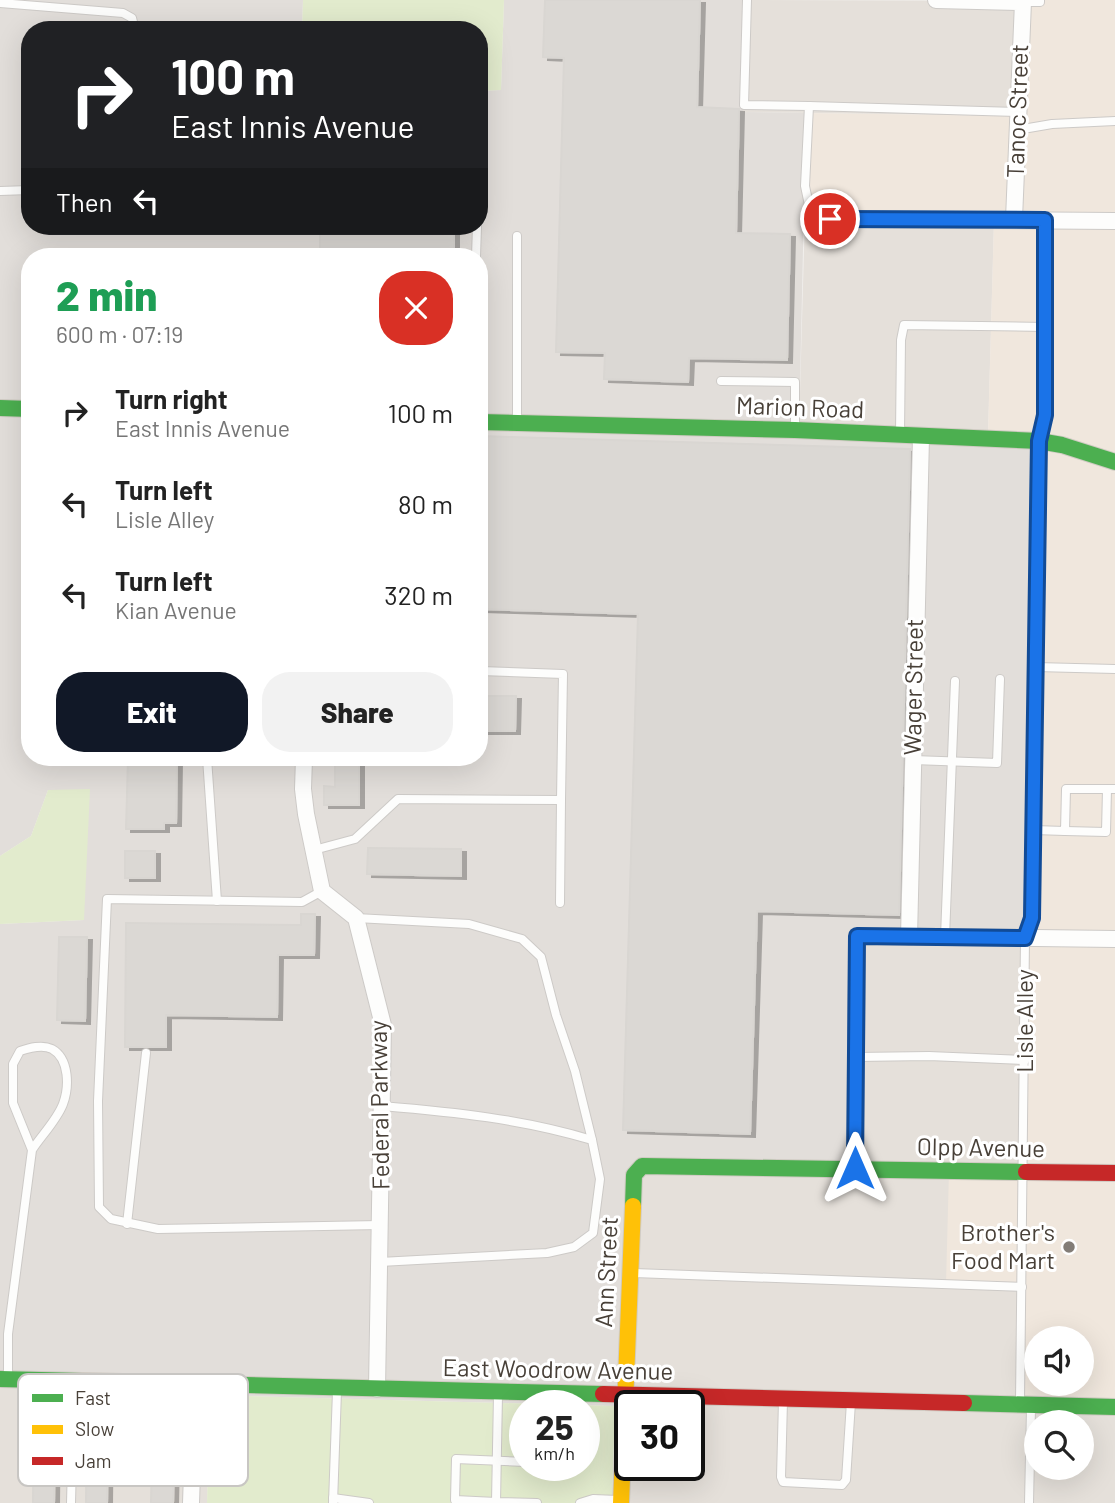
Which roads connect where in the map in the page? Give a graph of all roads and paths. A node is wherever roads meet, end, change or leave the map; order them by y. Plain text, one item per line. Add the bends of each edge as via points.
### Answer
1 (747, 0) edge
2 (936, 0) edge
3 (1040, 0) edge
4 (1023, 2) junction
5 (0, 3) edge
6 (133, 21) edge
7 (809, 106) junction
8 (1017, 112) junction
9 (1115, 121) edge
10 (1017, 130) junction
11 (21, 190) edge
12 (0, 191) edge
13 (818, 214) joint
14 (1014, 219) junction
15 (1045, 220) junction
16 (1115, 221) edge
17 (517, 236) dead end
18 (1045, 327) junction
19 (721, 381) dead end
20 (0, 408) edge
21 (21, 409) edge
22 (488, 422) edge
23 (517, 423) junction
24 (795, 430) junction
25 (900, 435) junction
26 (920, 437) junction
27 (1039, 441) junction
28 (1115, 461) edge
29 (1036, 667) junction
30 (1115, 669) edge
31 (488, 671) edge
32 (1000, 679) dead end
33 (955, 681) dead end
34 (913, 761) junction
35 (951, 762) junction
36 (208, 766) edge
37 (304, 766) edge
38 (1111, 789) edge
39 (561, 800) junction
40 (1034, 830) junction
41 (1065, 831) junction
42 (314, 850) junction
43 (322, 891) junction
44 (217, 901) junction
45 (560, 903) dead end
46 (356, 918) junction
47 (909, 937) junction
48 (945, 937) junction
49 (1025, 938) junction
50 (1115, 939) edge
51 (146, 1053) dead end
52 (856, 1057) junction
53 (1024, 1060) junction
54 (382, 1106) junction
55 (592, 1140) junction
56 (32, 1150) junction
57 (855, 1168) junction
58 (638, 1169) joint
59 (1024, 1171) junction
60 (1115, 1173) edge
61 (127, 1224) junction
62 (380, 1225) junction
63 (380, 1262) junction
64 (630, 1273) junction
65 (1022, 1287) junction
66 (4, 1379) edge
67 (248, 1386) edge
68 (337, 1388) junction
69 (377, 1389) junction
70 (624, 1390) edge
71 (498, 1392) junction
72 (614, 1394) edge
73 (705, 1397) edge
74 (783, 1399) junction
75 (851, 1400) junction
76 (1026, 1405) junction
77 (1115, 1406) edge
78 (497, 1461) junction
79 (509, 1461) edge
80 (622, 1481) edge
81 (333, 1501) edge
82 (621, 1501) edge
83 (496, 1502) edge
84 (369, 1503) edge
85 (537, 1503) edge
86 (580, 1503) edge
87 (1029, 1503) edge

1 - 7 lane via 744,105
2 - 4 street
3 - 4 lane
4 - 8 street, Tanoc Street
5 - 6 lane via 123,13
7 - 8 lane
7 - 13 lane via 805,186 809,205
8 - 10 street, Tanoc Street
9 - 10 lane
10 - 14 street, Tanoc Street
11 - 12 lane
13 - 14 street via 830,219
14 - 15 street
15 - 16 street
15 - 18 lane, Lisle Alley
17 - 23 lane
18 - 25 lane via 904,325
18 - 27 lane, Lisle Alley via 1045,415
19 - 24 lane via 795,382
20 - 21 street
22 - 23 street, Marion Road
23 - 24 street, Marion Road
24 - 25 street, Marion Road
25 - 26 street, Marion Road
26 - 27 street, Marion Road
26 - 34 street, Wager Street
27 - 28 street, Marion Road
27 - 29 lane, Lisle Alley
29 - 30 lane
29 - 40 lane, Lisle Alley
31 - 39 lane via 563,674
32 - 35 lane via 997,764
33 - 35 lane
34 - 35 lane
34 - 47 street, Wager Street
35 - 48 lane
36 - 44 lane
37 - 42 street via 303,789
38 - 41 lane via 1106,832
38 - 41 lane via 1066,789
39 - 42 lane via 398,799 355,839
39 - 45 lane
40 - 41 lane
40 - 49 lane, Lisle Alley via 1032,918
42 - 43 street
43 - 44 lane via 302,902
43 - 46 street
44 - 61 lane via 107,899 98,1101 99,1206 111,1219
46 - 54 street, Federal Parkway via 383,1025
46 - 55 lane via 469,924 522,939 541,957
47 - 48 street
47 - 52 street via 857,936
48 - 49 street
49 - 50 street
49 - 53 lane, Lisle Alley
51 - 61 lane
52 - 53 lane
52 - 57 street
53 - 59 lane, Lisle Alley
54 - 55 lane via 512,1120
54 - 62 street, Federal Parkway
55 - 63 lane via 600,1179 593,1233 574,1247 548,1253
56 - 56 lane via 13,1103 12,1075 20,1051 34,1046 52,1049 63,1062 68,1079 63,1105
56 - 66 lane
57 - 58 street, Olpp Avenue via 647,1164
57 - 59 street, Olpp Avenue
58 - 64 street, Ann Street via 634,1175
59 - 60 street, Olpp Avenue
59 - 65 lane, Lisle Alley
61 - 62 lane via 198,1230
62 - 63 street, Federal Parkway
63 - 69 street, Federal Parkway
64 - 65 lane
64 - 70 street, Ann Street
65 - 76 lane, Lisle Alley
67 - 68 street, East Woodrow Avenue
68 - 69 street, East Woodrow Avenue
68 - 81 lane
69 - 71 street, East Woodrow Avenue
71 - 72 street, East Woodrow Avenue
71 - 78 lane
73 - 74 street, East Woodrow Avenue
74 - 75 street, East Woodrow Avenue
74 - 75 lane via 783,1482 842,1485
75 - 76 street, East Woodrow Avenue
76 - 77 street, East Woodrow Avenue
76 - 87 lane, Lisle Alley
78 - 79 lane
78 - 83 lane
78 - 83 lane via 456,1459 455,1473 455,1500
80 - 82 street, Ann Street
81 - 84 lane
82 - 86 lane
83 - 85 lane

